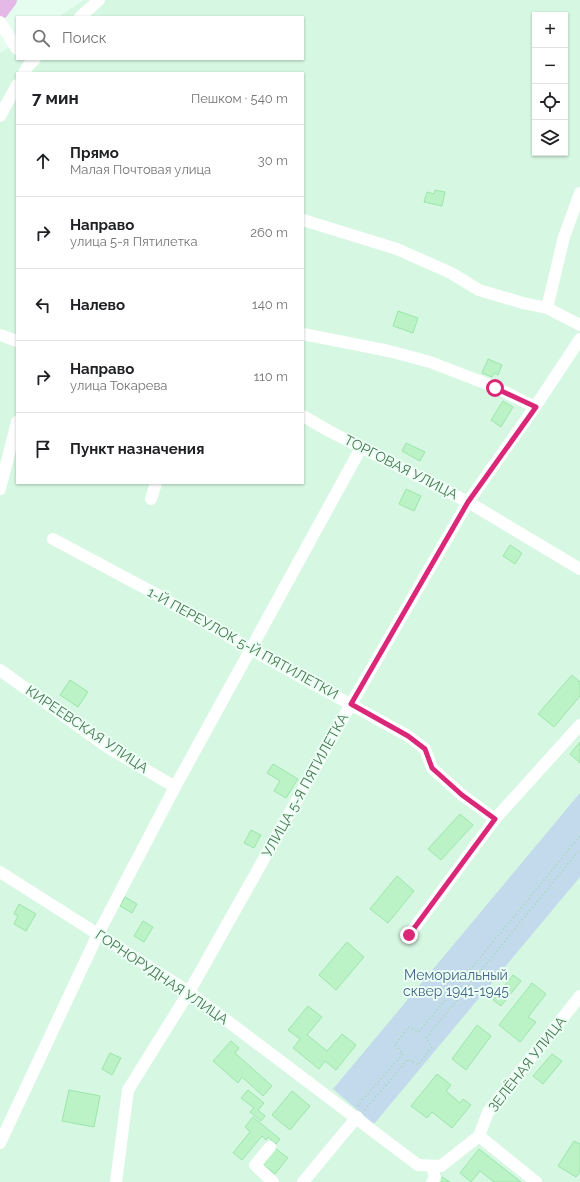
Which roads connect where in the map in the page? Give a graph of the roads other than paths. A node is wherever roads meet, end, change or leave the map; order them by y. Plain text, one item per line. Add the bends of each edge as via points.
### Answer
1 (99, 0) edge
2 (81, 16) edge
3 (0, 22) edge
4 (16, 47) edge
5 (16, 87) edge
6 (0, 116) edge
7 (580, 193) edge
8 (304, 220) edge
9 (547, 308) junction
10 (580, 325) edge
11 (304, 334) edge
12 (0, 335) edge
13 (580, 339) edge
14 (16, 341) edge
15 (536, 407) junction
16 (304, 417) edge
17 (16, 426) edge
18 (361, 448) junction
19 (156, 484) edge
20 (0, 489) edge
21 (151, 499) dead end
22 (468, 502) junction
23 (54, 539) dead end
24 (580, 570) edge
25 (252, 650) junction
26 (0, 670) edge
27 (351, 704) junction
28 (580, 725) edge
29 (175, 787) junction
30 (495, 819) junction
31 (0, 872) edge
32 (98, 934) junction
33 (409, 935) dead end
34 (189, 992) junction
35 (580, 996) edge
36 (360, 1111) junction
37 (480, 1136) junction
38 (0, 1143) edge
39 (270, 1147) dead end
40 (432, 1166) junction
41 (116, 1182) edge
42 (273, 1182) edge
43 (303, 1182) edge
44 (432, 1182) edge
45 (536, 1182) edge

1 - 2 street
3 - 4 street
5 - 6 street
7 - 9 street via 564,237
8 - 9 street via 397,248 451,273 479,290
9 - 10 street
11 - 15 street via 382,349 430,362
12 - 14 street
13 - 15 street, УЛИЦА 5-Я ПЯТИЛЕТКА
15 - 22 street, УЛИЦА 5-Я ПЯТИЛЕТКА
16 - 18 street, ТОРГОВАЯ УЛИЦА
17 - 20 street
18 - 22 street, ТОРГОВАЯ УЛИЦА
18 - 25 street
19 - 21 street
22 - 24 street, ТОРГОВАЯ УЛИЦА
22 - 27 street, УЛИЦА 5-Я ПЯТИЛЕТКА
23 - 25 street, 1-Й ПЕРЕУЛОК 5-Й ПЯТИЛЕТКИ
25 - 27 street, 1-Й ПЕРЕУЛОК 5-Й ПЯТИЛЕТКИ
25 - 29 street
26 - 29 street, КИРЕЕВСКАЯ УЛИЦА via 109,748
27 - 30 street, 1-Й ПЕРЕУЛОК 5-Й ПЯТИЛЕТКИ via 408,736 425,749 432,768 462,795
27 - 34 street, УЛИЦА 5-Я ПЯТИЛЕТКА
28 - 30 street
29 - 32 street
30 - 33 street
31 - 32 street, ГОРНОРУДНАЯ УЛИЦА
32 - 34 street, ГОРНОРУДНАЯ УЛИЦА
32 - 38 street
34 - 36 street, ГОРНОРУДНАЯ УЛИЦА
34 - 41 street, УЛИЦА 5-Я ПЯТИЛЕТКА via 128,1090
35 - 37 street, ЗЕЛЁНАЯ УЛИЦА via 488,1112
36 - 40 street, ГОРНОРУДНАЯ УЛИЦА via 418,1165
36 - 43 street
37 - 40 street via 441,1166
37 - 45 street
39 - 42 street via 255,1165
40 - 44 street via 435,1178

